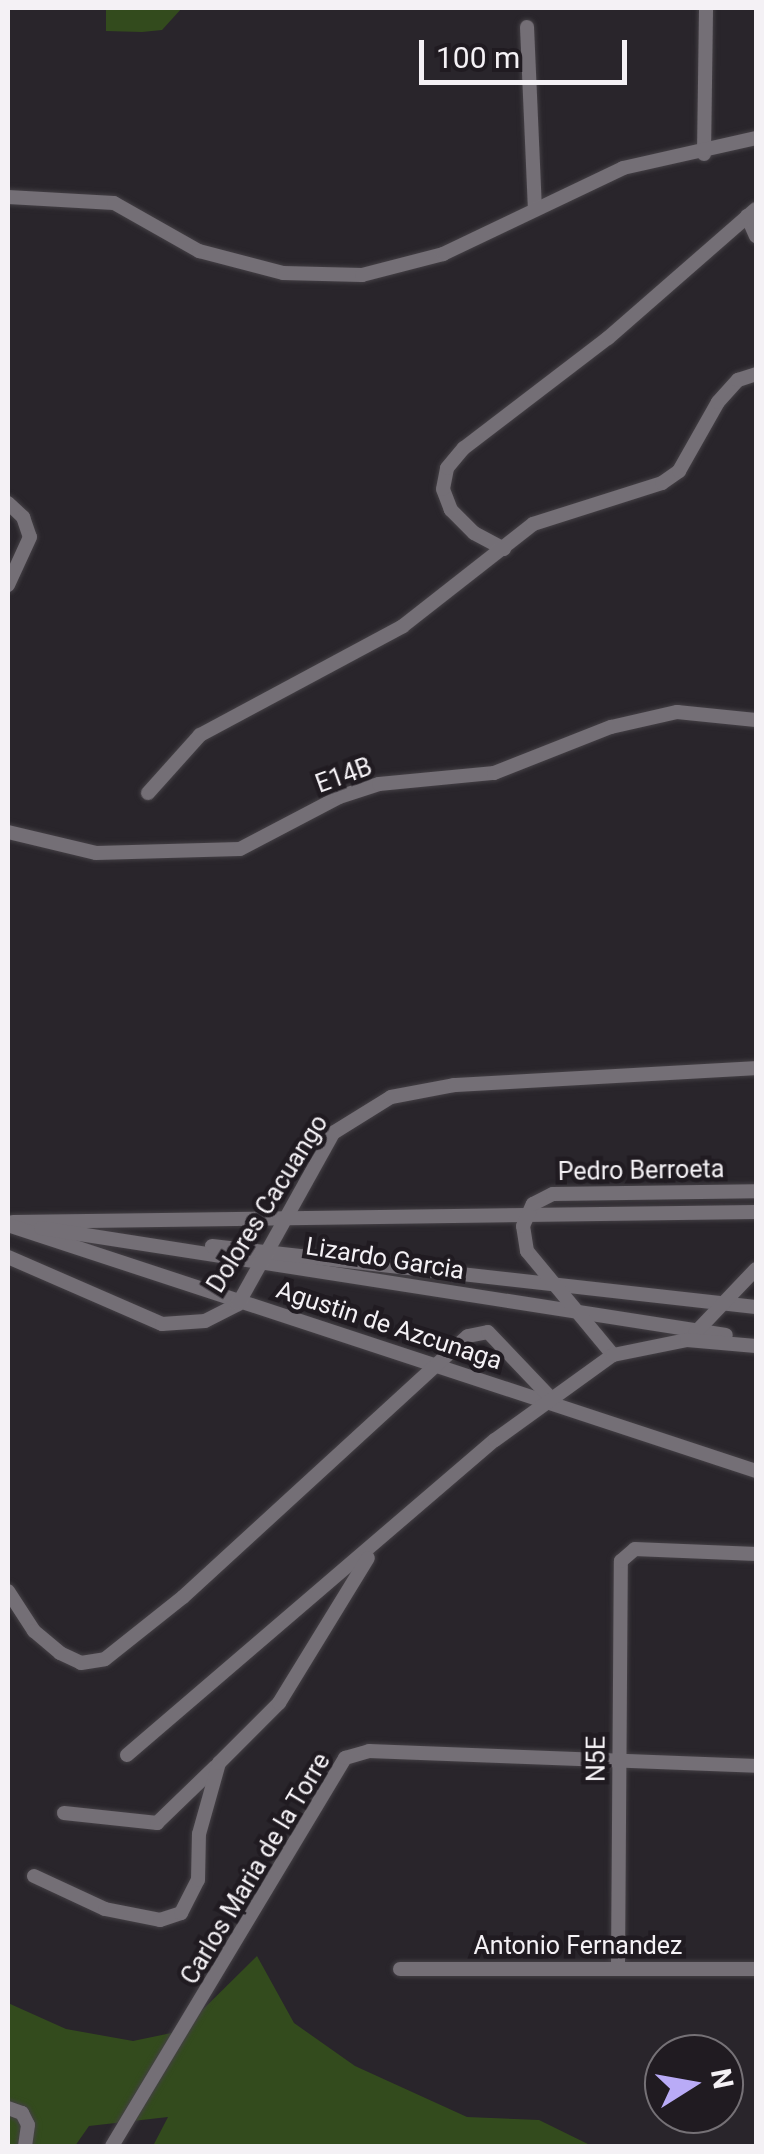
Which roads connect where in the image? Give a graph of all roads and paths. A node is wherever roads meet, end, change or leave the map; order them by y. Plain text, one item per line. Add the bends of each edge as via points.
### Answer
1 (706, 8) edge
2 (527, 27) dead end
3 (756, 138) edge
4 (704, 154) junction
5 (8, 197) edge
6 (534, 207) junction
7 (752, 212) edge
8 (756, 236) edge
9 (756, 374) edge
10 (8, 503) edge
11 (504, 549) junction
12 (8, 585) edge
13 (756, 720) edge
14 (148, 793) dead end
15 (8, 832) edge
16 (756, 1068) edge
17 (756, 1191) edge
18 (756, 1212) edge
19 (526, 1215) junction
20 (286, 1218) junction
21 (8, 1223) edge
22 (8, 1258) edge
23 (264, 1258) junction
24 (8, 1265) edge
25 (34, 1265) junction
26 (756, 1269) edge
27 (556, 1285) junction
28 (240, 1301) junction
29 (723, 1304) junction
30 (756, 1307) edge
31 (578, 1312) junction
32 (692, 1335) junction
33 (756, 1343) edge
34 (613, 1355) junction
35 (437, 1366) junction
36 (546, 1399) junction
37 (756, 1471) edge
38 (370, 1553) junction
39 (756, 1554) edge
40 (8, 1591) edge
41 (127, 1755) dead end
42 (620, 1761) junction
43 (219, 1763) junction
44 (756, 1766) edge
45 (64, 1813) dead end
46 (34, 1876) dead end
47 (618, 1966) junction
48 (400, 1969) dead end
49 (756, 1969) edge
50 (8, 2108) edge
51 (25, 2146) edge
52 (112, 2146) edge

1 - 4 street
2 - 6 street
3 - 4 street
4 - 6 street via 623,168
5 - 6 street via 114,203 199,251 283,272 362,275 443,254
7 - 8 street
7 - 11 street via 448,468 443,489 452,510 474,533
9 - 11 street via 738,380 718,402 679,471 662,483 533,524
10 - 12 street via 23,517 30,538
11 - 14 street via 404,626 200,735
13 - 15 street, E14B via 676,712 611,727 494,773 379,784 339,797 240,850 96,852
16 - 20 street, Dolores Cacuango via 454,1086 391,1097 334,1133
17 - 19 street, Pedro Berroeta via 553,1194
18 - 19 street
19 - 20 street
19 - 27 street via 528,1251
20 - 21 street
20 - 23 street, Dolores Cacuango
21 - 23 street, Lizardo Garcia
21 - 28 street, Agustin de Azcunaga
22 - 25 street, Dolores Cacuango
23 - 27 street, Lizardo Garcia
23 - 28 street, Dolores Cacuango
23 - 31 street, Lizardo Garcia
24 - 25 street
25 - 28 street, Dolores Cacuango via 162,1324 205,1322
26 - 29 street
27 - 29 street, Lizardo Garcia
27 - 31 street
28 - 35 street, Agustin de Azcunaga
29 - 30 street, Lizardo Garcia
29 - 32 street
31 - 32 street, Lizardo Garcia
31 - 34 street
32 - 33 street, Lizardo Garcia
32 - 34 street, Lizardo Garcia
34 - 36 street, Lizardo Garcia
35 - 36 street, Agustin de Azcunaga
35 - 36 street via 468,1336 488,1332
35 - 40 street via 106,1660 80,1662 60,1652 34,1630
36 - 37 street, Agustin de Azcunaga
36 - 38 street, Lizardo Garcia
38 - 41 street, Lizardo Garcia
38 - 43 street via 279,1703
39 - 42 street, N5E via 626,1554 619,1573
42 - 44 street, Carlos Maria de la Torre
42 - 47 street, N5E
42 - 52 street, Carlos Maria de la Torre via 369,1750 345,1758
43 - 45 street via 157,1823
43 - 46 street via 199,1834 198,1880 181,1913 160,1920 105,1909
47 - 48 street, Antonio Fernandez
47 - 49 street, Antonio Fernandez
50 - 51 street via 28,2125

